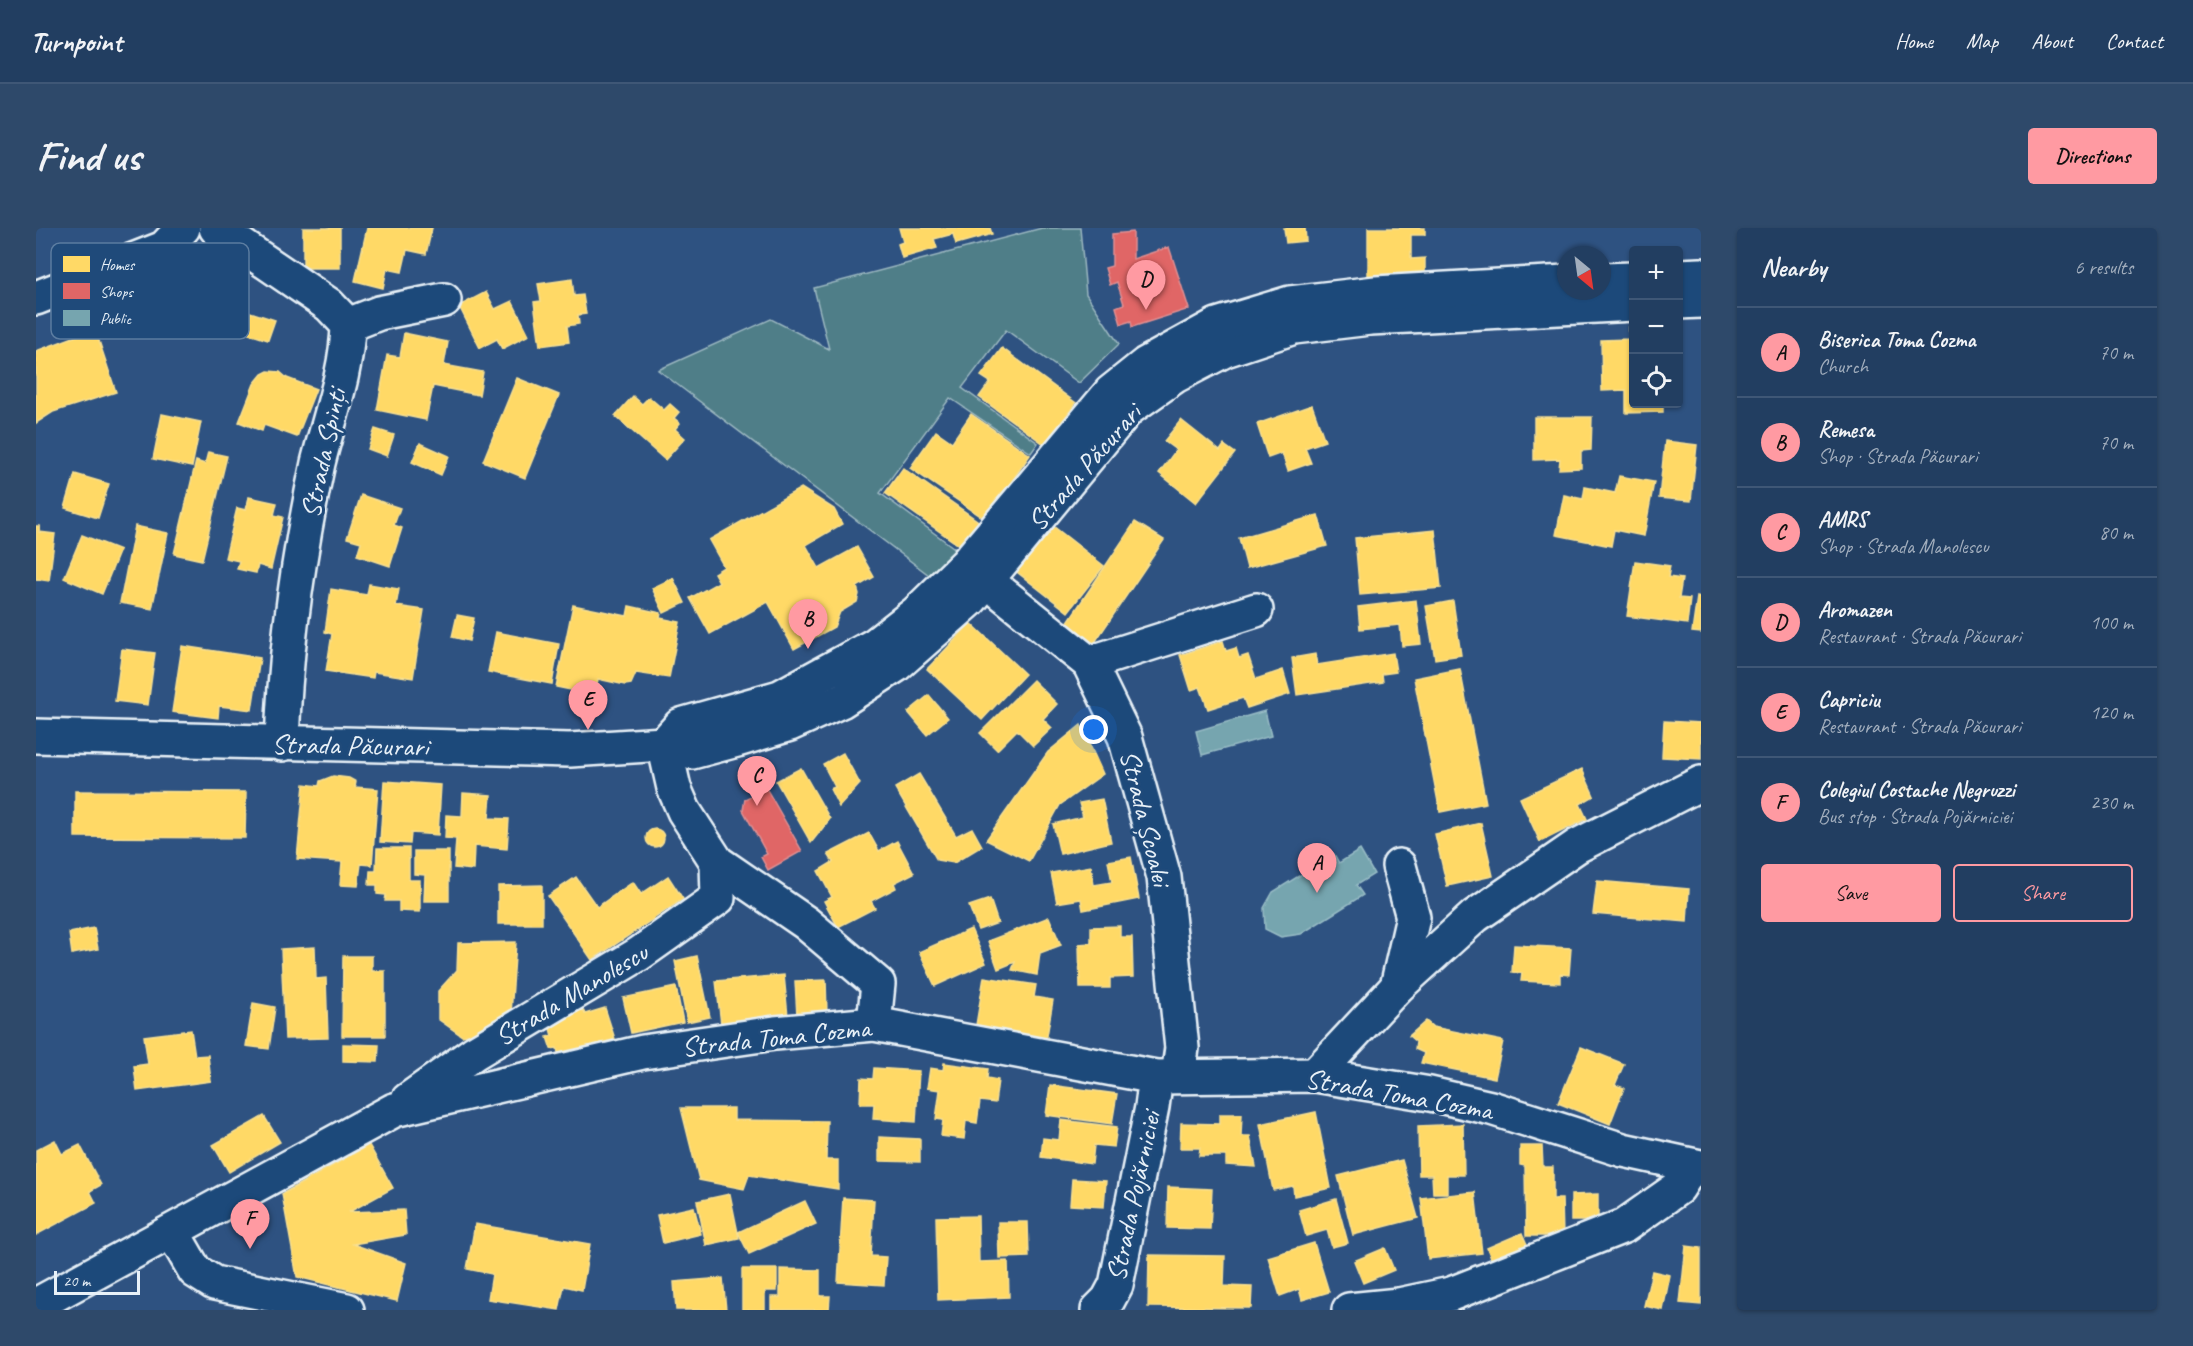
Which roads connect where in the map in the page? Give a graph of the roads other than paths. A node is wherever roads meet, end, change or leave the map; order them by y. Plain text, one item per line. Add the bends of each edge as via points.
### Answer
1 (183, 228) edge
2 (216, 228) edge
3 (169, 243) edge
4 (238, 243) edge
5 (249, 250) edge
6 (1701, 275) edge
7 (1683, 276) edge
8 (1629, 279) edge
9 (1611, 280) edge
10 (1557, 283) edge
11 (51, 292) edge
12 (36, 298) edge
13 (444, 300) dead end
14 (1701, 301) edge
15 (1683, 302) edge
16 (1629, 304) edge
17 (348, 326) junction
18 (987, 581) junction
19 (1256, 610) dead end
20 (1089, 663) junction
21 (36, 736) edge
22 (282, 744) junction
23 (664, 744) junction
24 (1701, 783) edge
25 (717, 862) junction
26 (1399, 866) dead end
27 (1397, 987) junction
28 (874, 1024) junction
29 (1315, 1075) junction
30 (1167, 1077) junction
31 (394, 1110) junction
32 (1696, 1166) edge
33 (173, 1233) junction
34 (1452, 1302) edge
35 (49, 1304) edge
36 (347, 1310) edge
37 (1098, 1310) edge
38 (1349, 1310) edge

1 - 3 street
2 - 4 street
5 - 17 street via 329,305
6 - 7 street
8 - 9 street
10 - 23 street, Strada Păcurari via 1376,293 1290,303 1217,325 1146,364 1111,392 967,563 916,613 875,645 780,697 681,725
11 - 12 street
13 - 17 street via 379,313
14 - 15 street
16 - 18 street, Strada Păcurari via 1370,318 1294,327 1225,350 1175,376 1128,409
17 - 22 street, Strada Spinți via 348,346 318,464 291,617
18 - 20 street, Strada Școalei
18 - 23 street, Strada Păcurari via 895,666 841,700 790,724 692,752
19 - 20 street
20 - 30 street, Strada Școalei via 1125,736 1164,877 1182,1048
21 - 22 street, Strada Păcurari
22 - 23 street, Strada Păcurari via 570,750
23 - 25 street via 674,788 684,811
24 - 27 street via 1577,846 1538,871 1474,916
25 - 28 street via 806,923 878,984
25 - 31 street, Strada Manolescu via 718,898 639,954 474,1053
26 - 27 street via 1413,917
27 - 29 street
28 - 30 street, Strada Toma Cozma
28 - 31 street, Strada Toma Cozma via 698,1042
29 - 30 street, Strada Toma Cozma
29 - 32 street, Strada Toma Cozma via 1491,1108 1623,1150
30 - 37 street, Strada Pojărniciei via 1152,1107 1116,1286
31 - 33 street, Strada Toma Cozma
32 - 34 street via 1678,1188 1623,1226
33 - 35 street, Strada Toma Cozma
33 - 36 street via 195,1271 214,1283
34 - 38 street

